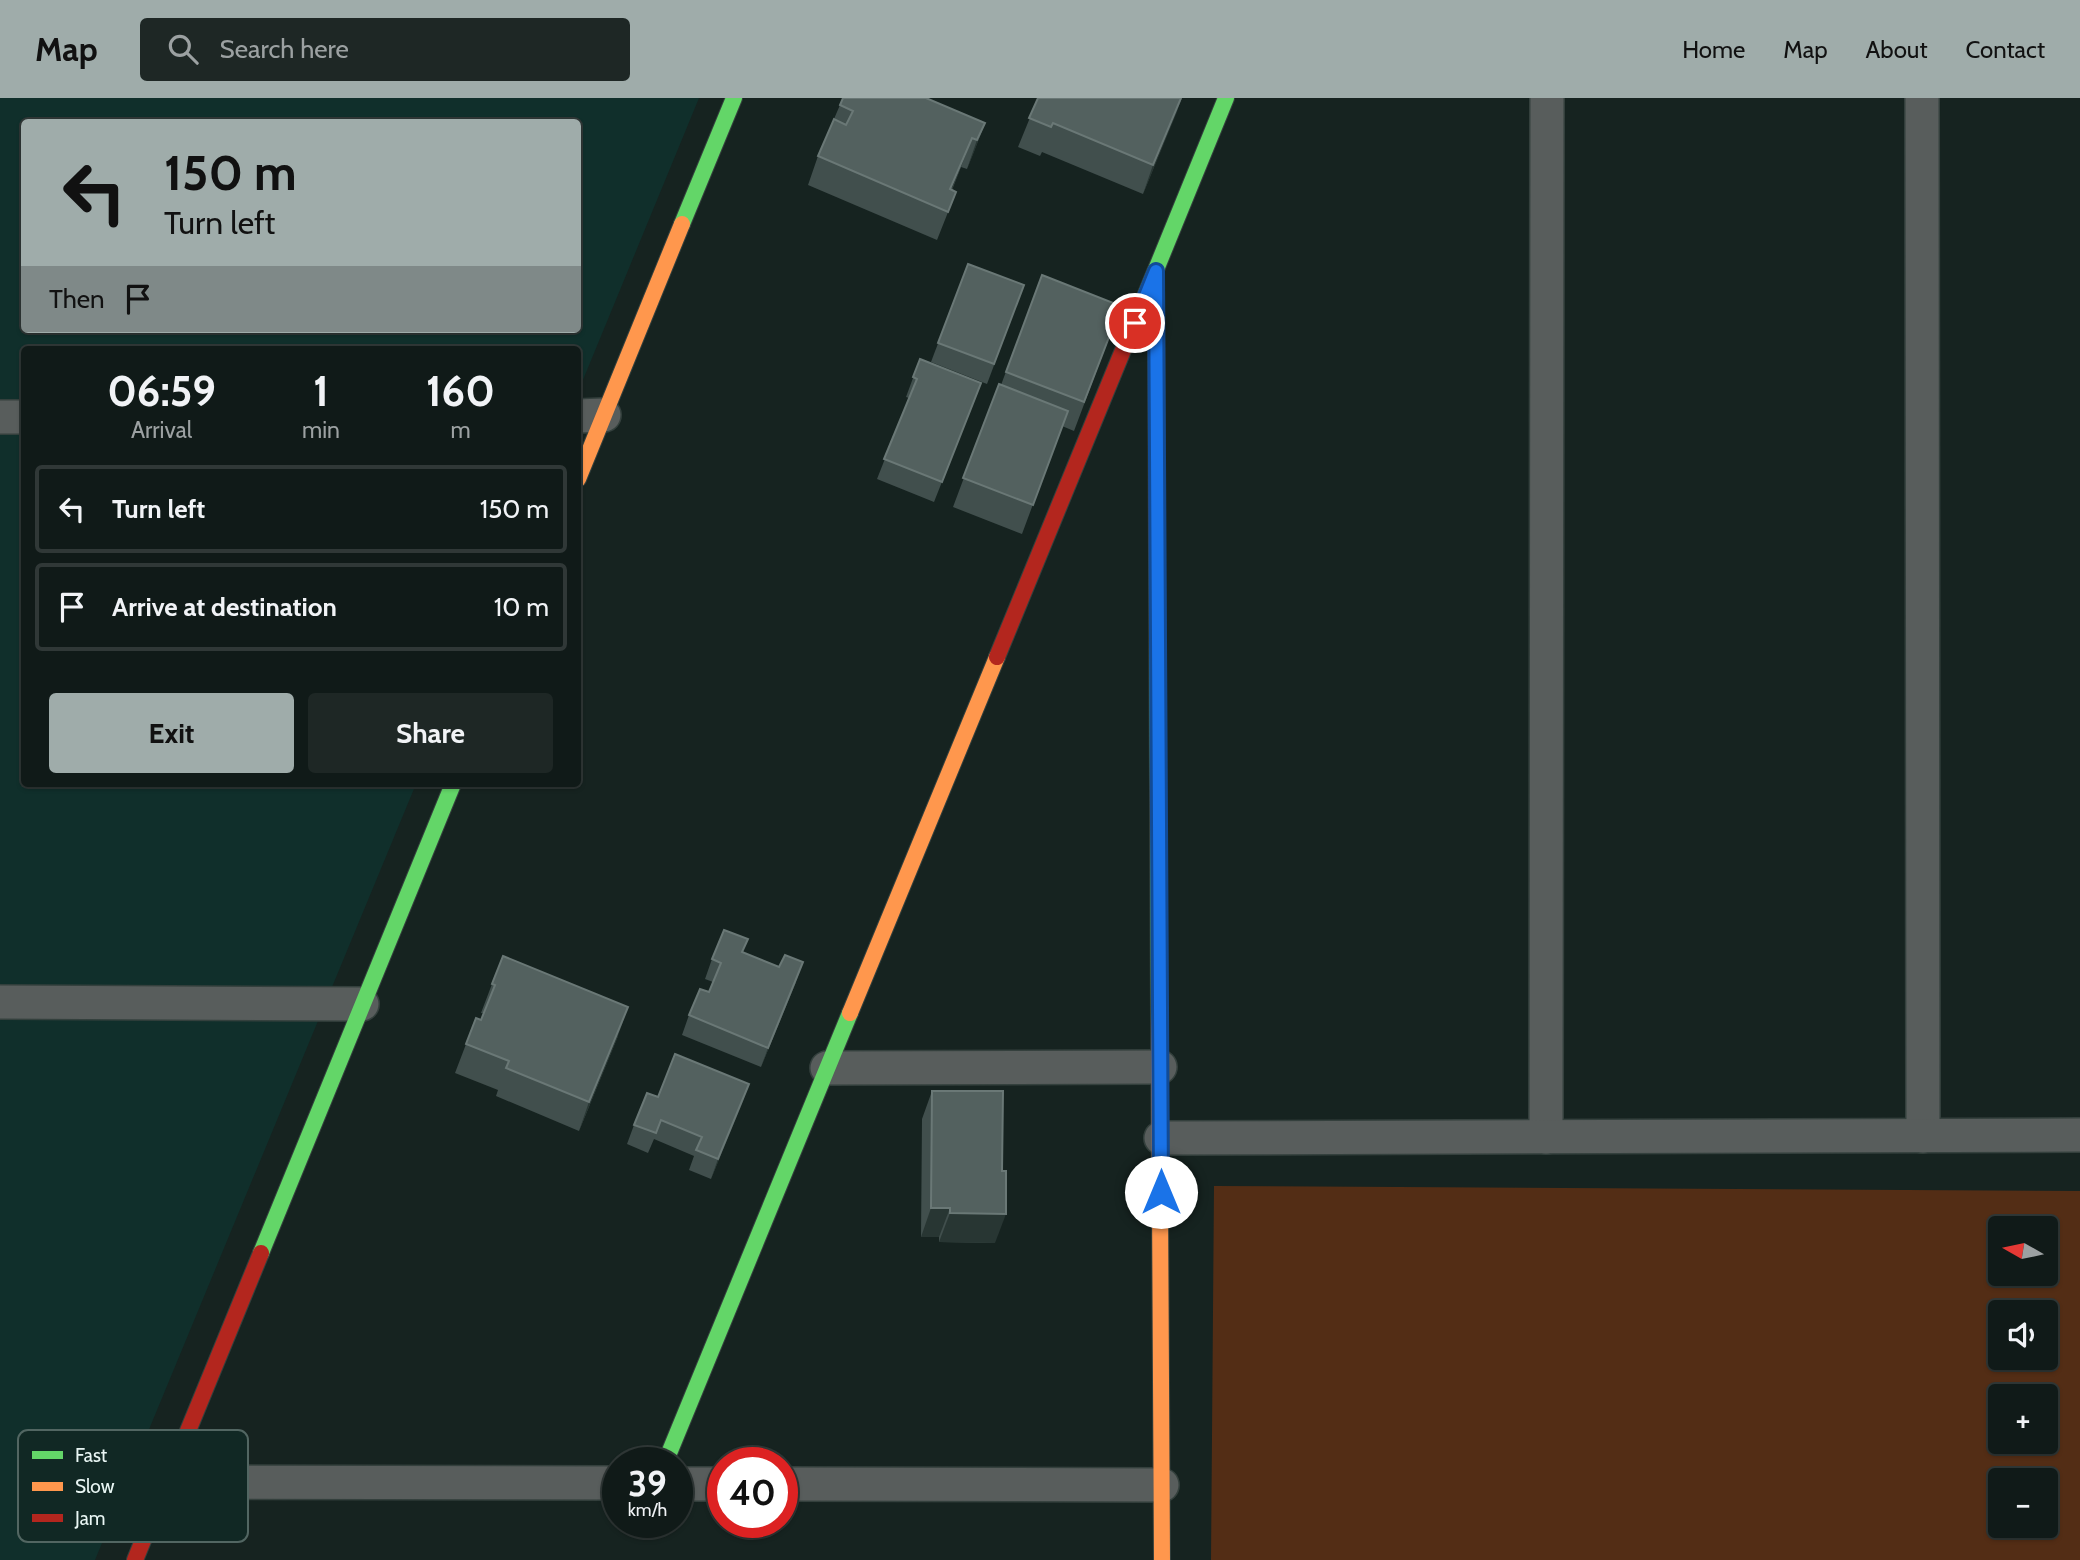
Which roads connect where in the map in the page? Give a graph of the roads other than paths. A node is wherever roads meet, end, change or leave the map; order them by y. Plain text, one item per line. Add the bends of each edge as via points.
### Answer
1 (734, 98) edge
2 (1226, 98) edge
3 (1547, 98) edge
4 (1922, 98) edge
5 (1156, 271) junction
6 (591, 415) edge
7 (0, 417) edge
8 (21, 417) edge
9 (581, 465) edge
10 (452, 787) edge
11 (0, 1002) edge
12 (362, 1004) junction
13 (1160, 1067) junction
14 (827, 1068) junction
15 (2080, 1135) edge
16 (1923, 1136) junction
17 (1546, 1137) junction
18 (1161, 1138) junction
19 (188, 1430) edge
20 (671, 1447) edge
21 (248, 1482) edge
22 (602, 1483) edge
23 (798, 1484) edge
24 (1162, 1485) junction
25 (142, 1542) edge
26 (135, 1560) edge
27 (1162, 1560) edge

1 - 6 street
2 - 5 street
3 - 17 street
4 - 16 street
5 - 13 street
5 - 14 street
6 - 9 street
7 - 8 street
10 - 12 street
11 - 12 street
12 - 19 street
13 - 14 street
13 - 18 street
14 - 20 street
15 - 16 street
16 - 17 street
17 - 18 street
18 - 24 street
21 - 22 street
23 - 24 street
24 - 27 street
25 - 26 street

